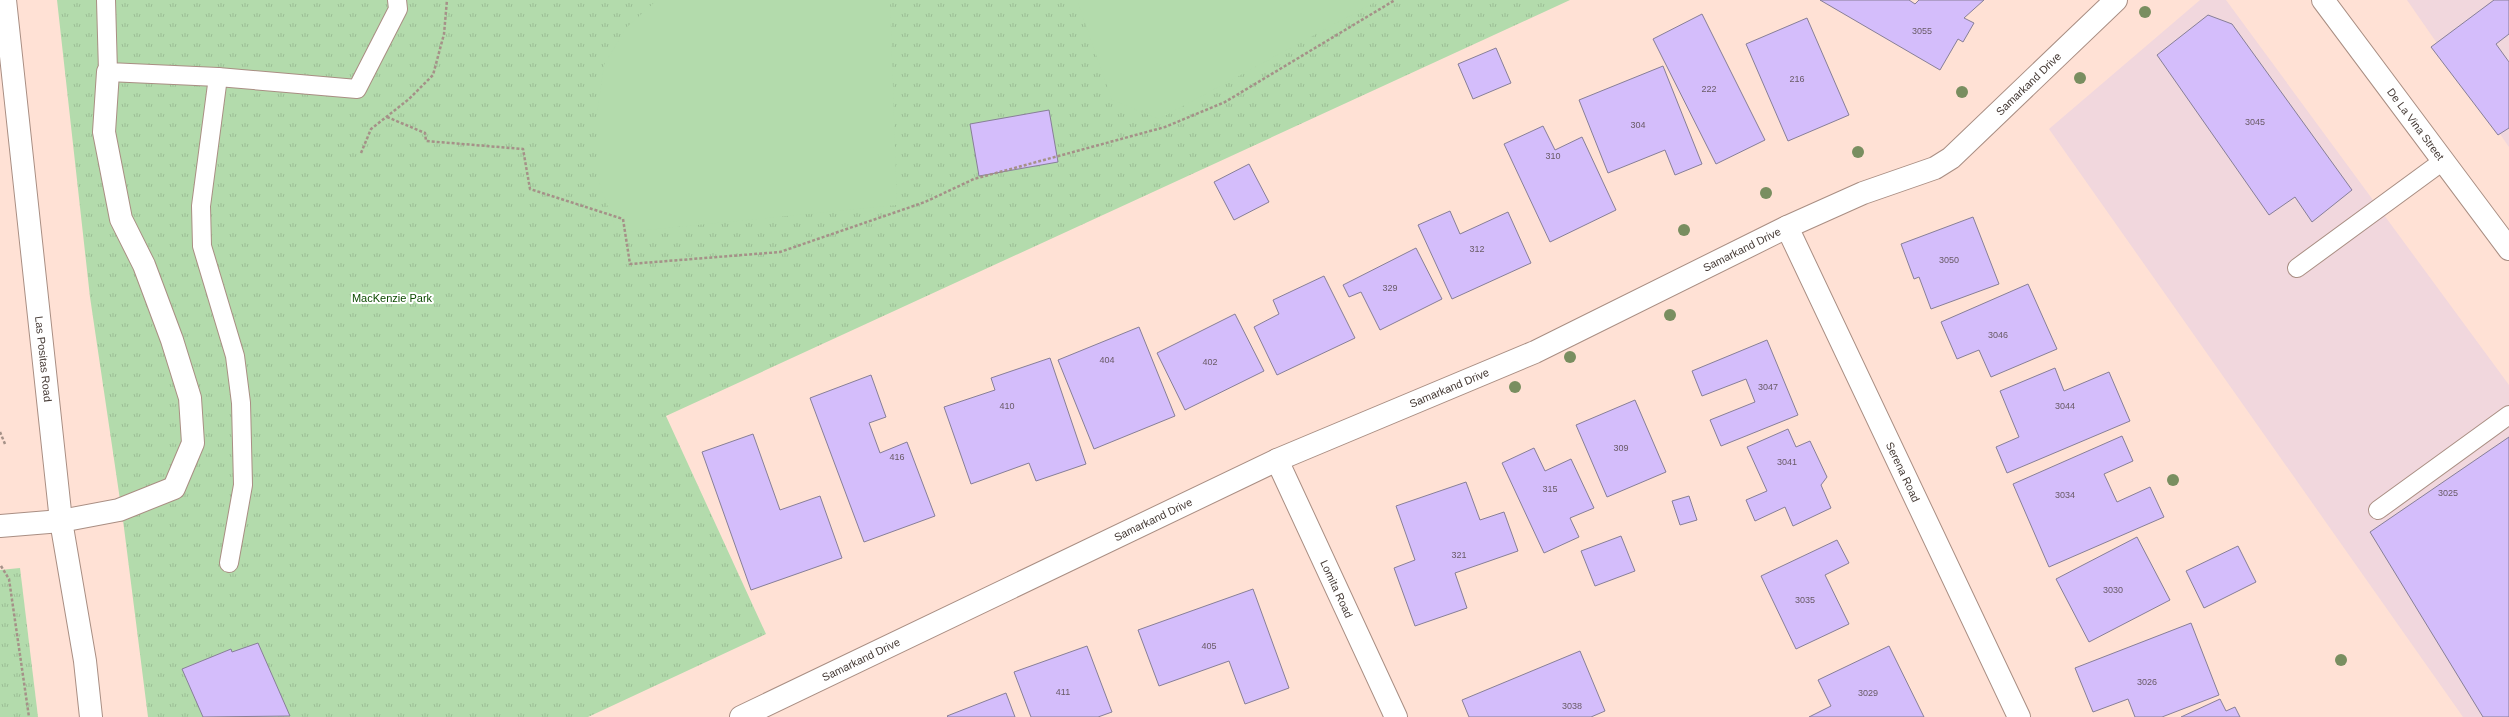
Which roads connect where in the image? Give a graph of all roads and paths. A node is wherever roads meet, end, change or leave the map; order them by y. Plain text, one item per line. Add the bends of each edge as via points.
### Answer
1 (5, 0) edge
2 (106, 0) edge
3 (397, 0) edge
4 (447, 0) edge
5 (1395, 0) edge
6 (2116, 0) edge
7 (2323, 0) edge
8 (108, 72) junction
9 (218, 78) junction
10 (387, 117) junction
11 (361, 153) dead end
12 (2444, 162) junction
13 (1786, 227) junction
14 (2509, 249) edge
15 (2297, 268) dead end
16 (2509, 415) edge
17 (0, 432) edge
18 (5, 444) dead end
19 (1276, 460) junction
20 (2378, 510) dead end
21 (61, 521) junction
22 (0, 526) edge
23 (229, 563) dead end
24 (1, 566) dead end
25 (765, 712) edge
26 (29, 717) edge
27 (91, 717) edge
28 (741, 717) edge
29 (1396, 717) edge
30 (2019, 717) edge

1 - 21 street, Las Positas Road
2 - 8 lane
3 - 9 lane via 398,9 357,89
4 - 10 path via 444,34 433,75
5 - 10 path via 1225,102 1165,126 974,179 925,202 780,252 630,264 623,220 530,189 523,149 426,141 425,133
6 - 13 street, Samarkand Drive via 1951,158 1935,168 1863,192
7 - 12 street, De La Vina Street
8 - 9 lane
8 - 21 street via 104,132 121,218 144,265 172,340 190,398 193,443 174,488 119,510
9 - 23 lane via 201,206 202,246 235,356 241,403 243,485
10 - 11 path via 371,129
12 - 14 street, De La Vina Street
12 - 15 lane
13 - 19 street, Samarkand Drive via 1535,352
13 - 30 street, Serena Road
16 - 20 lane
17 - 18 path
19 - 25 street, Samarkand Drive
19 - 29 street, Lomita Road
21 - 22 street
21 - 27 street, Las Positas Road via 85,661
24 - 26 path via 9,579
25 - 28 street, Samarkand Drive

